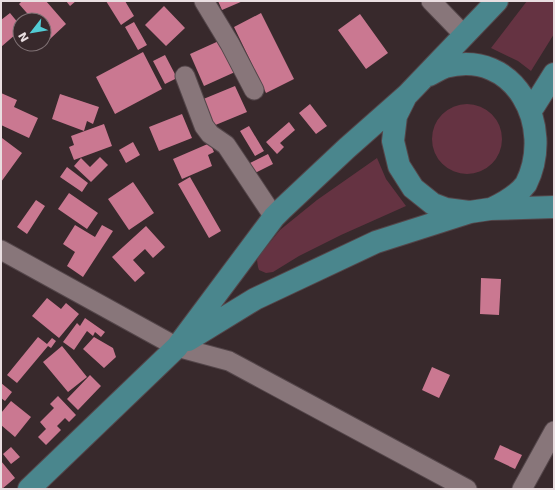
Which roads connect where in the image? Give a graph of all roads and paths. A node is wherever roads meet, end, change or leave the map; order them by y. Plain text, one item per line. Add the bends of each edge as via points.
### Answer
1 (204, 1) edge
2 (431, 1) edge
3 (497, 1) edge
4 (464, 36) junction
5 (554, 74) edge
6 (185, 76) dead end
7 (423, 78) junction
8 (254, 90) dead end
9 (407, 95) junction
10 (534, 106) junction
11 (554, 113) edge
12 (554, 207) edge
13 (480, 211) junction
14 (274, 217) junction
15 (1, 250) edge
16 (177, 347) junction
17 (554, 431) edge
18 (29, 489) edge
19 (468, 489) edge
20 (522, 489) edge

1 - 8 street
2 - 4 street
3 - 4 main road
4 - 7 main road
5 - 10 main road
6 - 14 street via 204,126 234,155
7 - 9 main road
7 - 10 main road via 444,68 467,64 490,68 511,78 528,95
9 - 13 main road via 396,116 393,142 399,166 413,188 433,204 446,209
9 - 14 main road
10 - 11 main road
10 - 13 main road via 542,140 538,163 525,185 506,202
12 - 13 main road
13 - 16 main road via 369,245 255,298
14 - 16 main road
15 - 16 street
16 - 18 main road
16 - 19 street via 229,361
17 - 20 street

